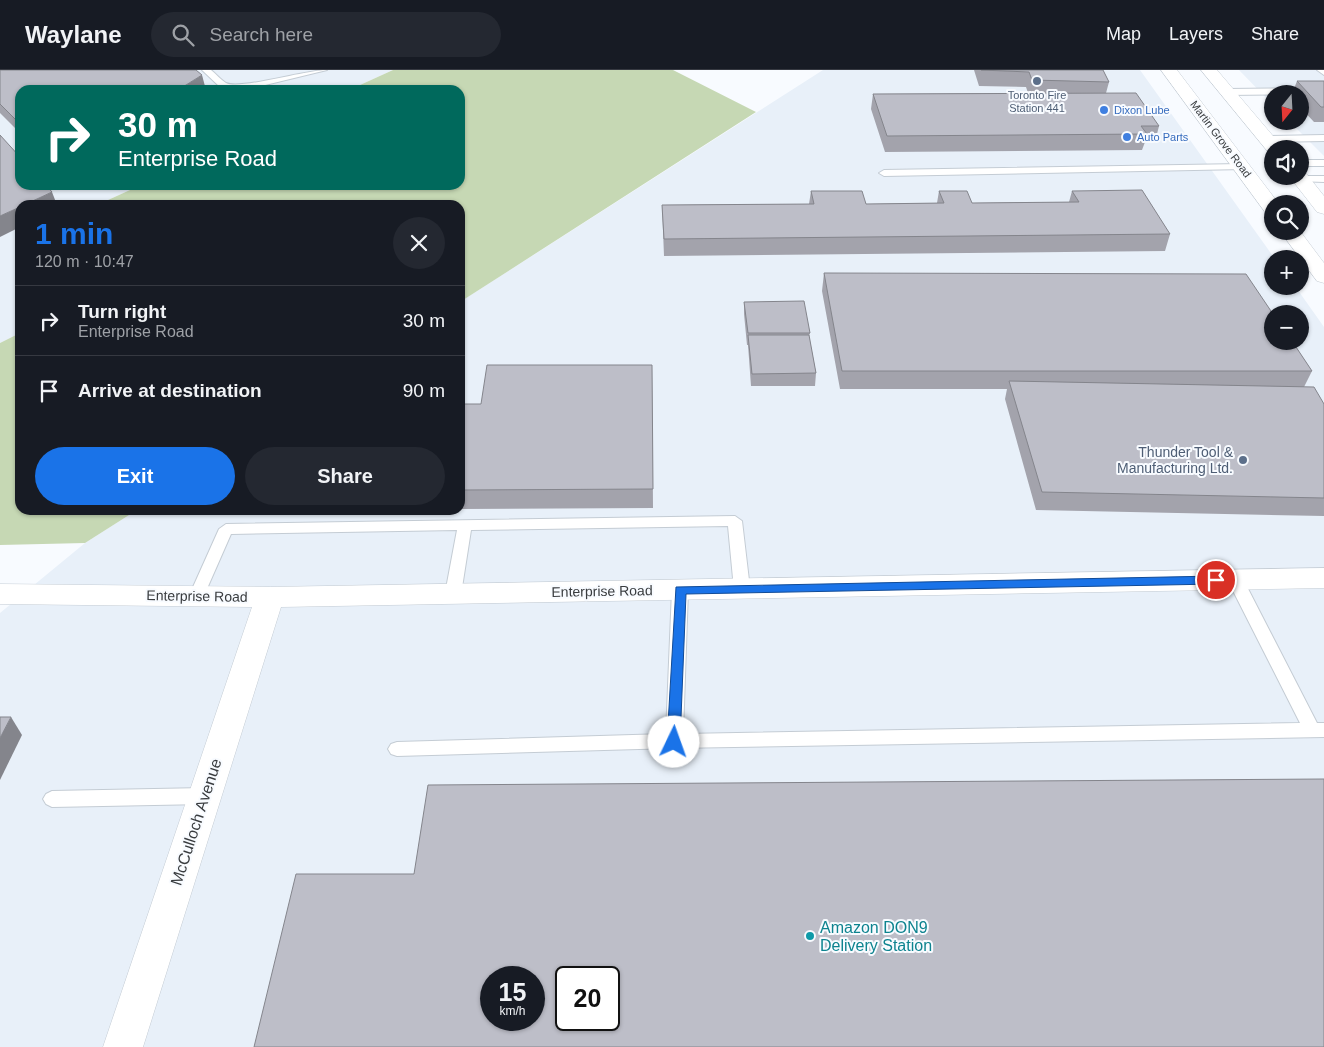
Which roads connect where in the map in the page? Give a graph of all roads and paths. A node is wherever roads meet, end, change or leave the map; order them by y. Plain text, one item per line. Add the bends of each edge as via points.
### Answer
1 (206, 70) edge
2 (276, 70) edge
3 (323, 70) edge
4 (1168, 70) edge
5 (1209, 70) edge
6 (288, 78) junction
7 (225, 85) edge
8 (256, 85) edge
9 (1324, 91) edge
10 (1227, 92) junction
11 (1324, 138) edge
12 (1268, 140) edge
13 (1306, 140) edge
14 (1324, 163) edge
15 (1241, 167) junction
16 (1309, 169) edge
17 (884, 173) dead end
18 (1309, 175) edge
19 (1324, 179) edge
20 (1308, 185) edge
21 (1264, 197) edge
22 (1324, 208) edge
23 (1297, 240) edge
24 (1324, 277) edge
25 (465, 525) junction
26 (1324, 578) edge
27 (1235, 580) junction
28 (742, 588) junction
29 (680, 590) junction
30 (0, 594) edge
31 (453, 594) junction
32 (197, 596) junction
33 (270, 597) junction
34 (1318, 730) edge
35 (674, 742) junction
36 (397, 750) dead end
37 (204, 796) junction
38 (52, 798) dead end
39 (123, 1047) edge

1 - 7 lane
2 - 6 lane
3 - 6 lane
4 - 15 street, Martin Grove Road
5 - 10 street
6 - 8 lane
9 - 10 lane
10 - 12 street
11 - 13 lane
14 - 16 lane
15 - 17 lane
15 - 21 street, Martin Grove Road
18 - 19 lane
20 - 22 street
23 - 24 street
25 - 28 lane via 735,521
25 - 31 lane
25 - 32 lane via 226,529
26 - 27 street, Enterprise Road
27 - 28 street, Enterprise Road
27 - 34 lane
28 - 29 street, Enterprise Road
29 - 31 street, Enterprise Road
29 - 35 lane
30 - 32 street, Enterprise Road
31 - 33 street, Enterprise Road
32 - 33 street, Enterprise Road
33 - 37 street, McCulloch Avenue
34 - 35 lane
35 - 36 lane
37 - 38 lane
37 - 39 street, McCulloch Avenue

